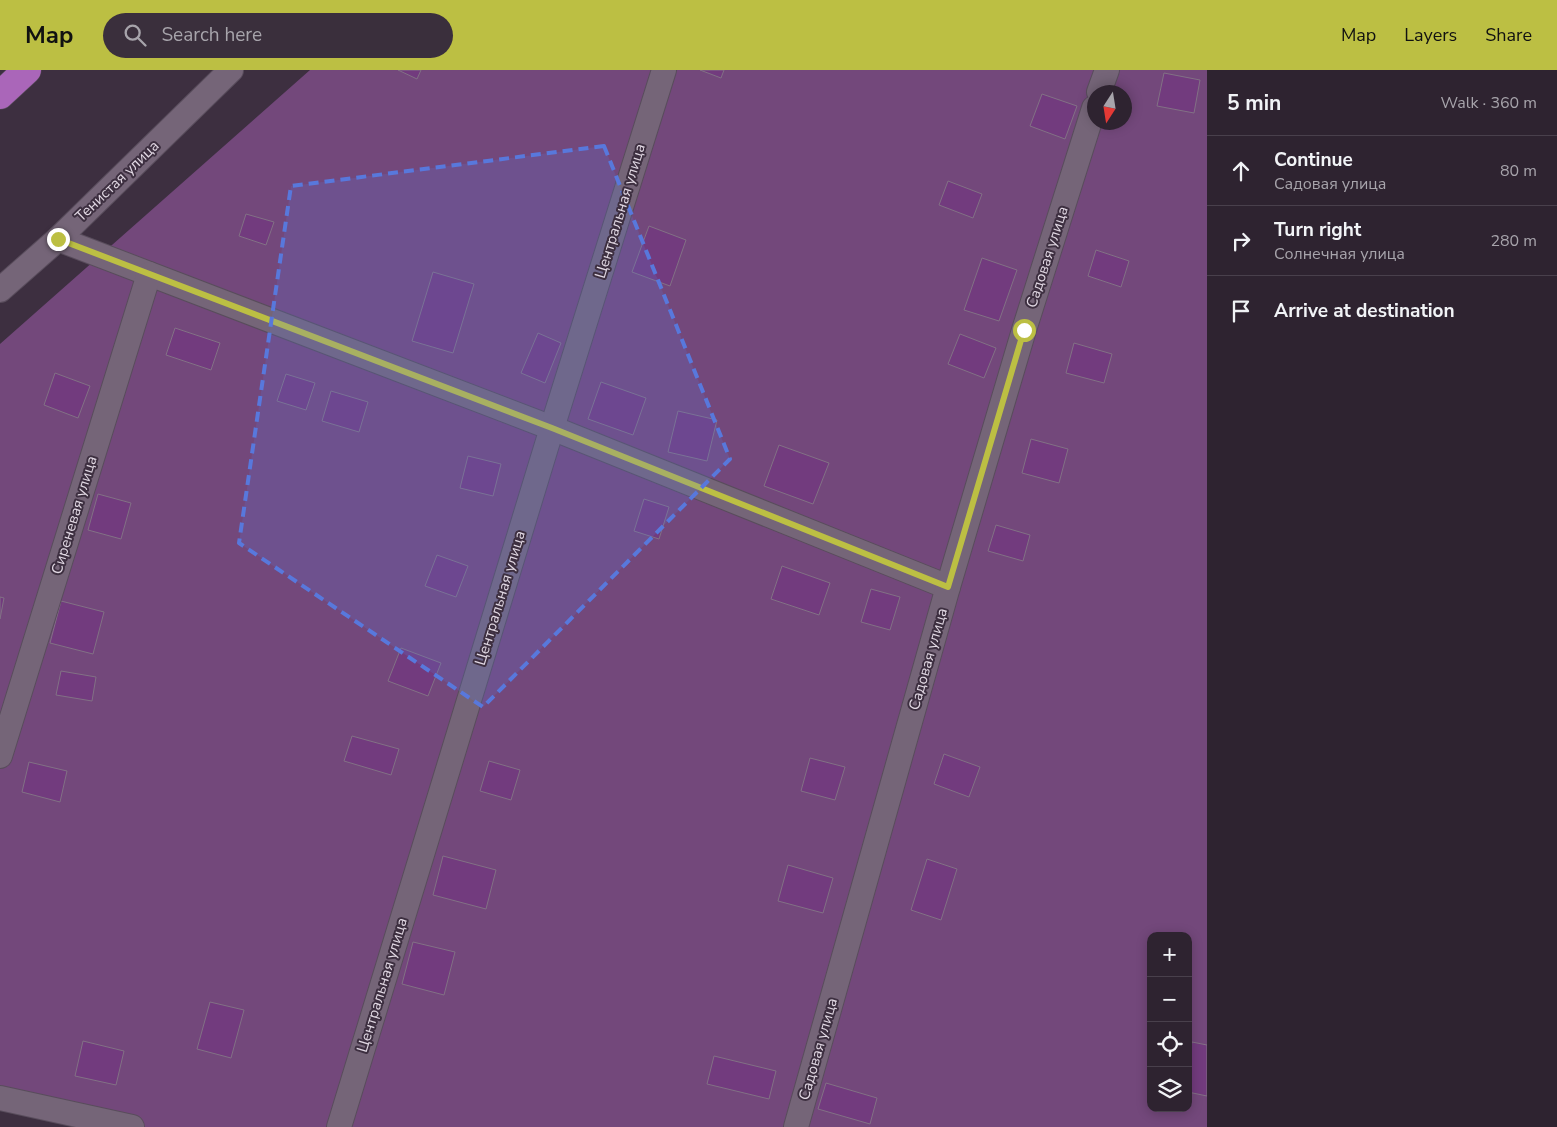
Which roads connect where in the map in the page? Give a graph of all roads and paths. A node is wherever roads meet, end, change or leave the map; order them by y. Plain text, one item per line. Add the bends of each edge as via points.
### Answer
1 (27, 70) edge
2 (231, 70) edge
3 (664, 70) edge
4 (1106, 70) edge
5 (1101, 85) edge
6 (0, 95) edge
7 (1087, 130) edge
8 (58, 239) junction
9 (149, 274) junction
10 (0, 290) edge
11 (552, 428) junction
12 (948, 587) junction
13 (0, 756) edge
14 (0, 1098) edge
15 (132, 1127) edge
16 (339, 1127) edge
17 (796, 1127) edge

1 - 6 highway
2 - 8 street, Тенистая улица
3 - 11 street, Центральная улица
4 - 5 street
7 - 12 street, Садовая улица
8 - 9 street
8 - 10 street, Тенистая улица
9 - 11 street
9 - 13 street, Сиреневая улица
11 - 12 street
11 - 16 street, Центральная улица
12 - 17 street, Садовая улица
14 - 15 street

